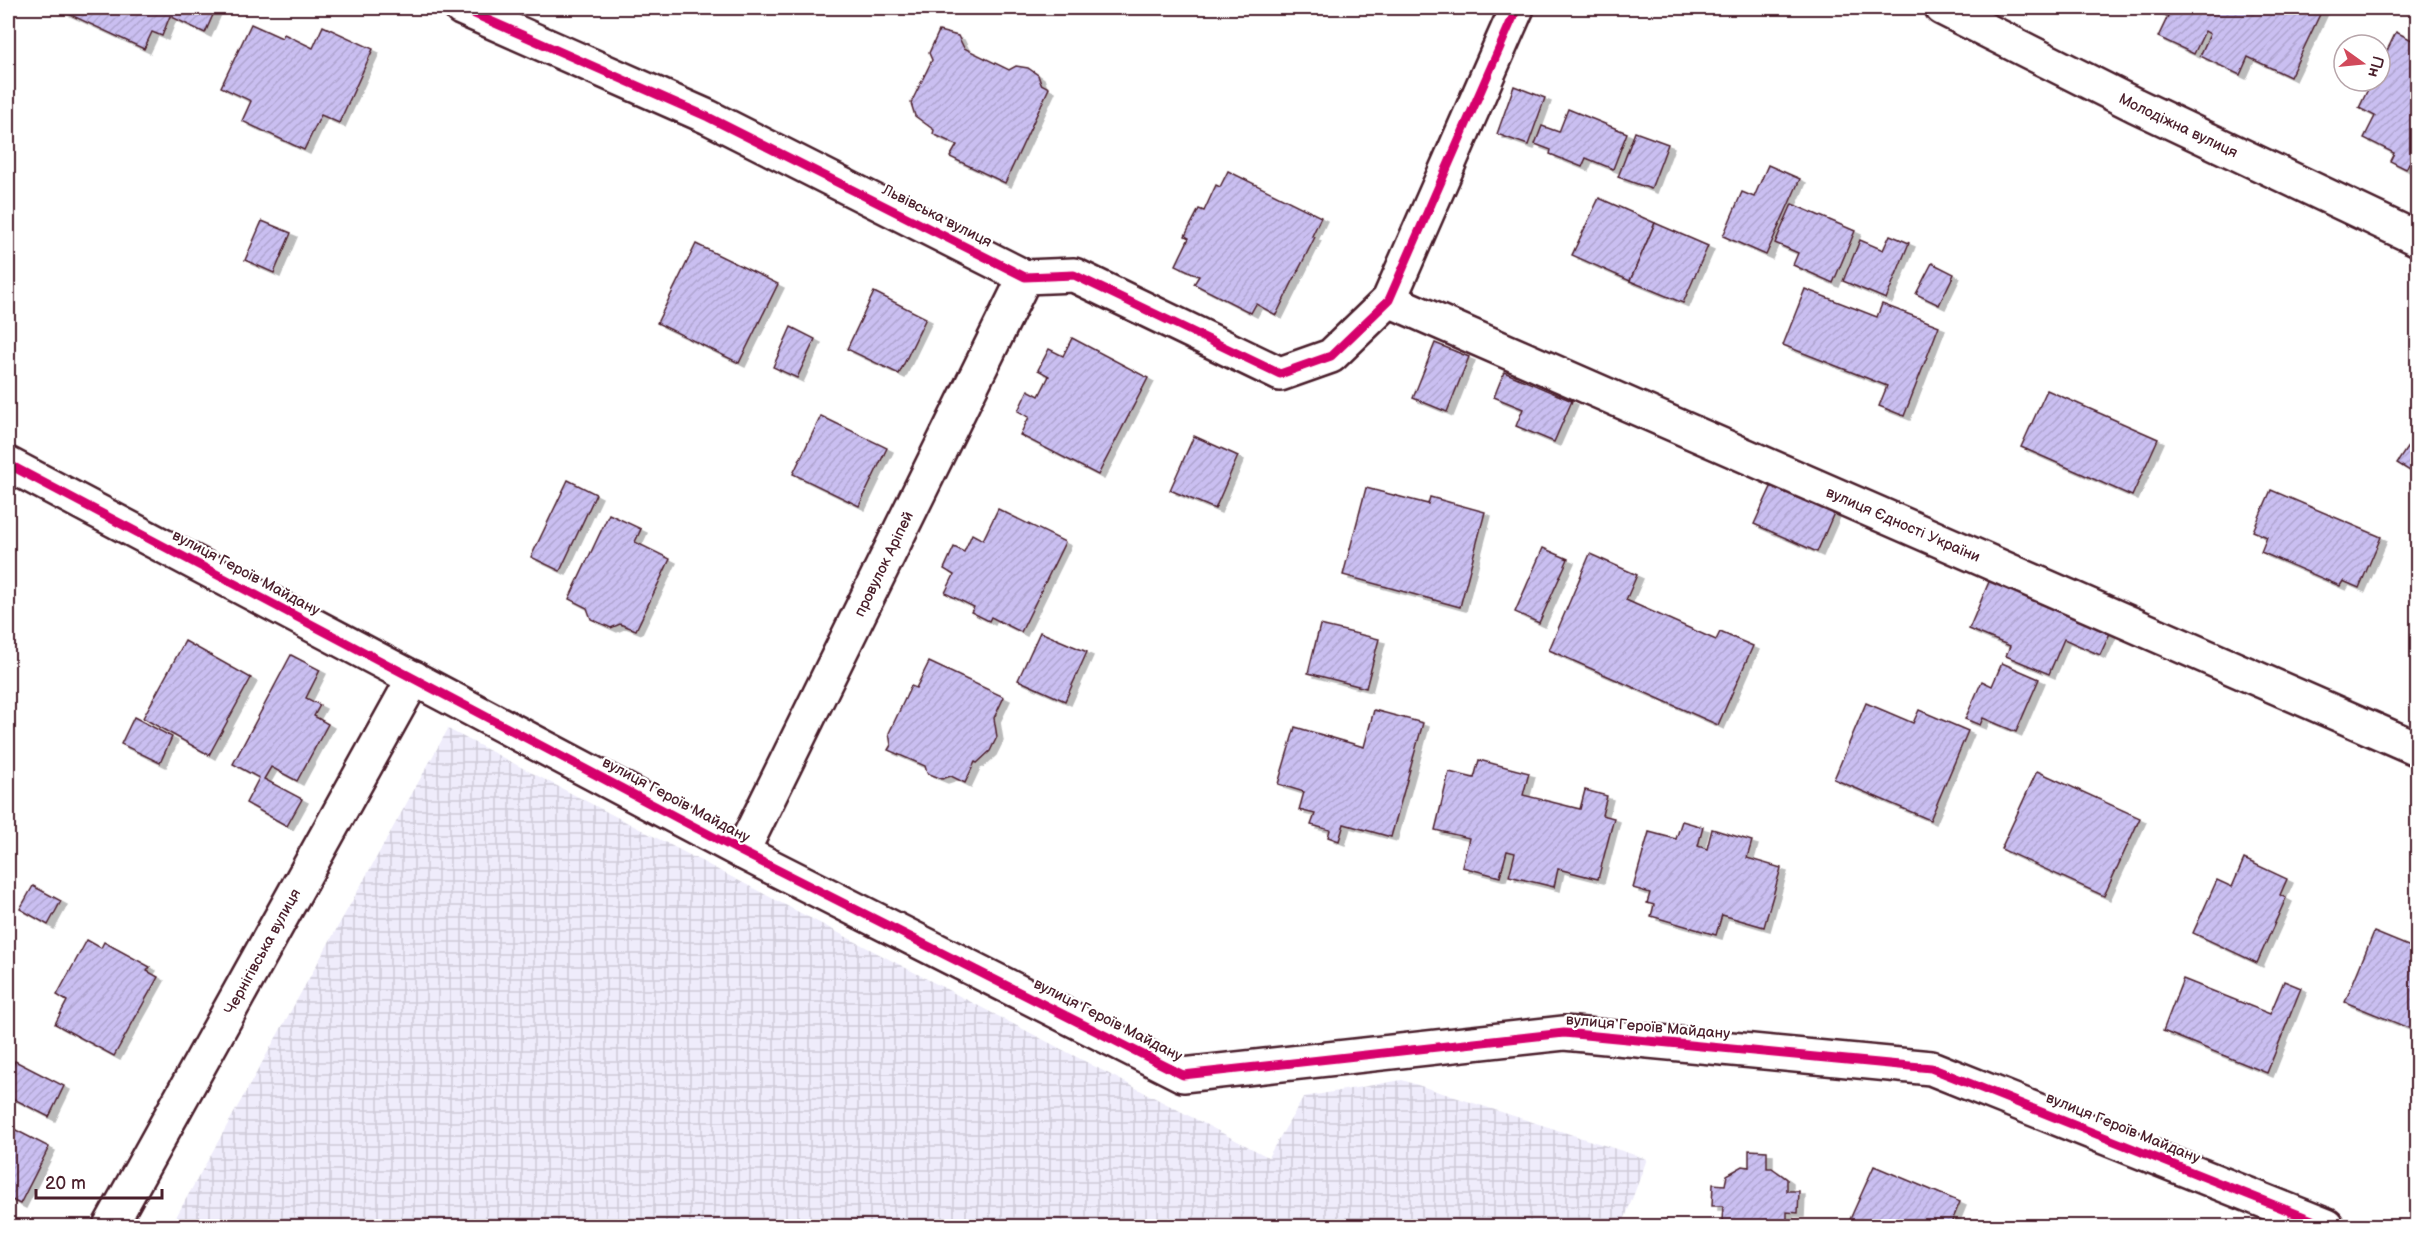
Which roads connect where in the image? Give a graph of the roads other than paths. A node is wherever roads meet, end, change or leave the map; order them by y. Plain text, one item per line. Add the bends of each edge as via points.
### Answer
1 (461, 8) edge
2 (1517, 8) edge
3 (1942, 8) edge
4 (2418, 239) edge
5 (1025, 277) junction
6 (1389, 300) junction
7 (8, 464) edge
8 (414, 678) junction
9 (2418, 749) edge
10 (742, 852) junction
11 (110, 1227) edge
12 (2327, 1227) edge

1 - 5 street, Львівська вулиця via 708,117
2 - 6 street
3 - 4 street, Молодіжна вулиця via 2135,105
5 - 6 street, Львівська вулиця via 1074,275 1280,374 1331,356
5 - 10 street, провулок Аріпей
6 - 9 street, вулиця Єдності України
7 - 8 street, вулиця Героїв Майдану
8 - 10 street, вулиця Героїв Майдану
8 - 11 street, Чернігівська вулиця
10 - 12 street, вулиця Героїв Майдану via 1183,1075 1564,1033 1931,1068

